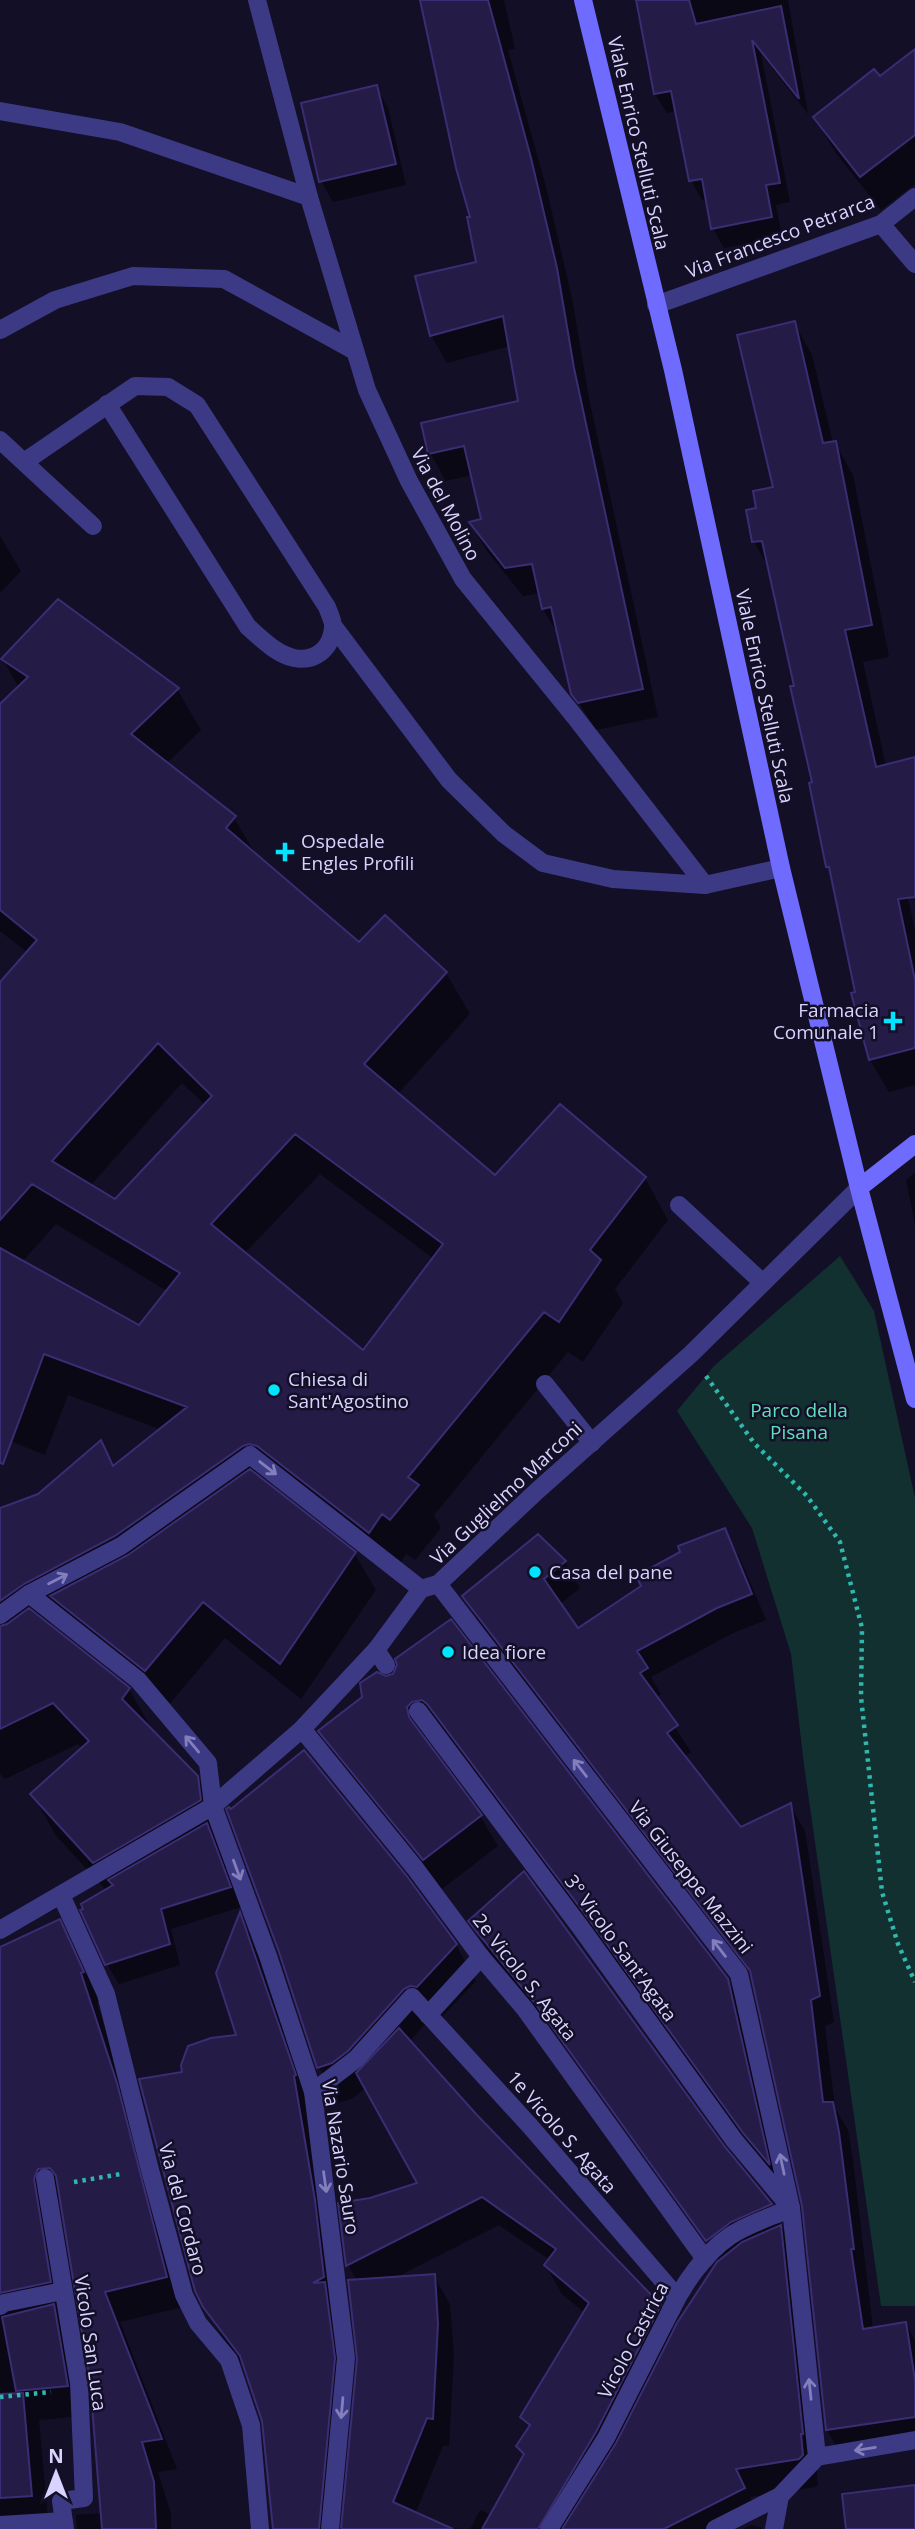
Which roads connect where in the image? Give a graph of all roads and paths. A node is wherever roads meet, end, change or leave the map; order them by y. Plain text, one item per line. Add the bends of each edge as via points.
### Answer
1 (257, 0) edge
2 (583, 0) edge
3 (0, 111) edge
4 (309, 197) junction
5 (915, 197) edge
6 (881, 224) junction
7 (915, 264) edge
8 (656, 305) junction
9 (0, 330) edge
10 (355, 351) junction
11 (107, 404) junction
12 (0, 440) edge
13 (24, 462) junction
14 (93, 526) dead end
15 (334, 627) junction
16 (782, 868) junction
17 (705, 885) junction
18 (915, 1144) edge
19 (859, 1188) junction
20 (679, 1205) dead end
21 (763, 1283) junction
22 (691, 1354) junction
23 (911, 1365) edge
24 (545, 1384) dead end
25 (915, 1399) edge
26 (592, 1443) junction
27 (430, 1587) junction
28 (29, 1594) junction
29 (0, 1615) edge
30 (376, 1650) junction
31 (386, 1665) dead end
32 (418, 1711) dead end
33 (302, 1729) junction
34 (213, 1806) junction
35 (61, 1895) junction
36 (0, 1930) edge
37 (481, 1957) junction
38 (915, 1982) edge
39 (428, 2015) junction
40 (313, 2092) junction
41 (150, 2170) junction
42 (45, 2182) joint
43 (791, 2208) junction
44 (705, 2259) junction
45 (63, 2291) junction
46 (674, 2304) junction
47 (0, 2306) edge
48 (79, 2390) junction
49 (0, 2397) edge
50 (914, 2441) edge
51 (817, 2457) junction
52 (780, 2496) junction
53 (0, 2525) edge
54 (64, 2525) edge
55 (260, 2529) edge
56 (330, 2529) edge
57 (549, 2529) edge
58 (715, 2529) edge
59 (774, 2529) edge

1 - 4 street, Via del Molino
2 - 8 street, Viale Enrico Stelluti Scala
3 - 4 street via 120,132
4 - 10 street, Via del Molino
5 - 6 street, Via Francesco Petrarca
6 - 7 street
6 - 8 street, Via Francesco Petrarca
8 - 16 street, Viale Enrico Stelluti Scala
9 - 10 street via 55,299 133,276 224,279
10 - 17 street, Via del Molino via 367,390 409,481 463,579
11 - 13 street
11 - 15 street via 135,386 168,387 197,405 327,607
11 - 15 street via 248,627 274,649 295,659 317,656 327,647
12 - 13 street
13 - 14 street
15 - 17 street via 449,780 503,834 543,863 613,879
16 - 17 street
16 - 19 street, Viale Enrico Stelluti Scala
18 - 19 street
19 - 21 street, Via Guglielmo Marconi
19 - 23 street, Viale Enrico Stelluti Scala
20 - 21 street
21 - 22 street, Via Guglielmo Marconi
22 - 26 street, Via Guglielmo Marconi
22 - 38 path via 754,1443 807,1496 840,1542 862,1628 861,1697 882,1892
23 - 25 street, Viale Enrico Stelluti Scala
24 - 26 street
26 - 27 street, Via Guglielmo Marconi
28 -> 27 street, Via Giuseppe Mazzini via 121,1546 250,1455
27 - 30 street, Via Guglielmo Marconi
43 -> 27 street, Via Giuseppe Mazzini via 739,1974
28 - 29 street
34 -> 28 street, Via Nazario Sauro via 208,1763 138,1680
30 - 31 street
30 - 33 street, Via Guglielmo Marconi
32 - 43 street, 3° Vicolo Sant'Agata via 734,2140
33 - 34 street, Via Guglielmo Marconi
33 - 37 street, 2e Vicolo S. Agata
34 - 35 street, Via Guglielmo Marconi
34 -> 40 street, Via Nazario Sauro
35 - 36 street, Via Guglielmo Marconi
35 - 41 street, Via del Cordaro via 106,1994
37 - 39 street
37 - 44 street, 2e Vicolo S. Agata via 533,2019
39 - 40 street, 1e Vicolo S. Agata via 412,1997 356,2059
39 - 46 street, 1e Vicolo S. Agata via 530,2126
40 -> 56 street, Via Nazario Sauro via 346,2358
41 - 42 path
41 - 55 street, Via del Cordaro via 184,2295 198,2323 229,2360 251,2425
42 - 45 street, Vicolo San Luca
43 - 44 street, Vicolo Castrica via 731,2235
51 -> 43 street, Via Giuseppe Mazzini
44 - 46 street, Vicolo Castrica
45 - 47 street
45 - 48 street, Vicolo San Luca
46 - 57 street, Vicolo Castrica via 606,2438
48 - 49 path
48 - 54 street, Vicolo San Luca via 84,2498 61,2501
50 -> 51 street
51 - 52 street
52 - 58 street
52 - 59 street
53 - 54 street

